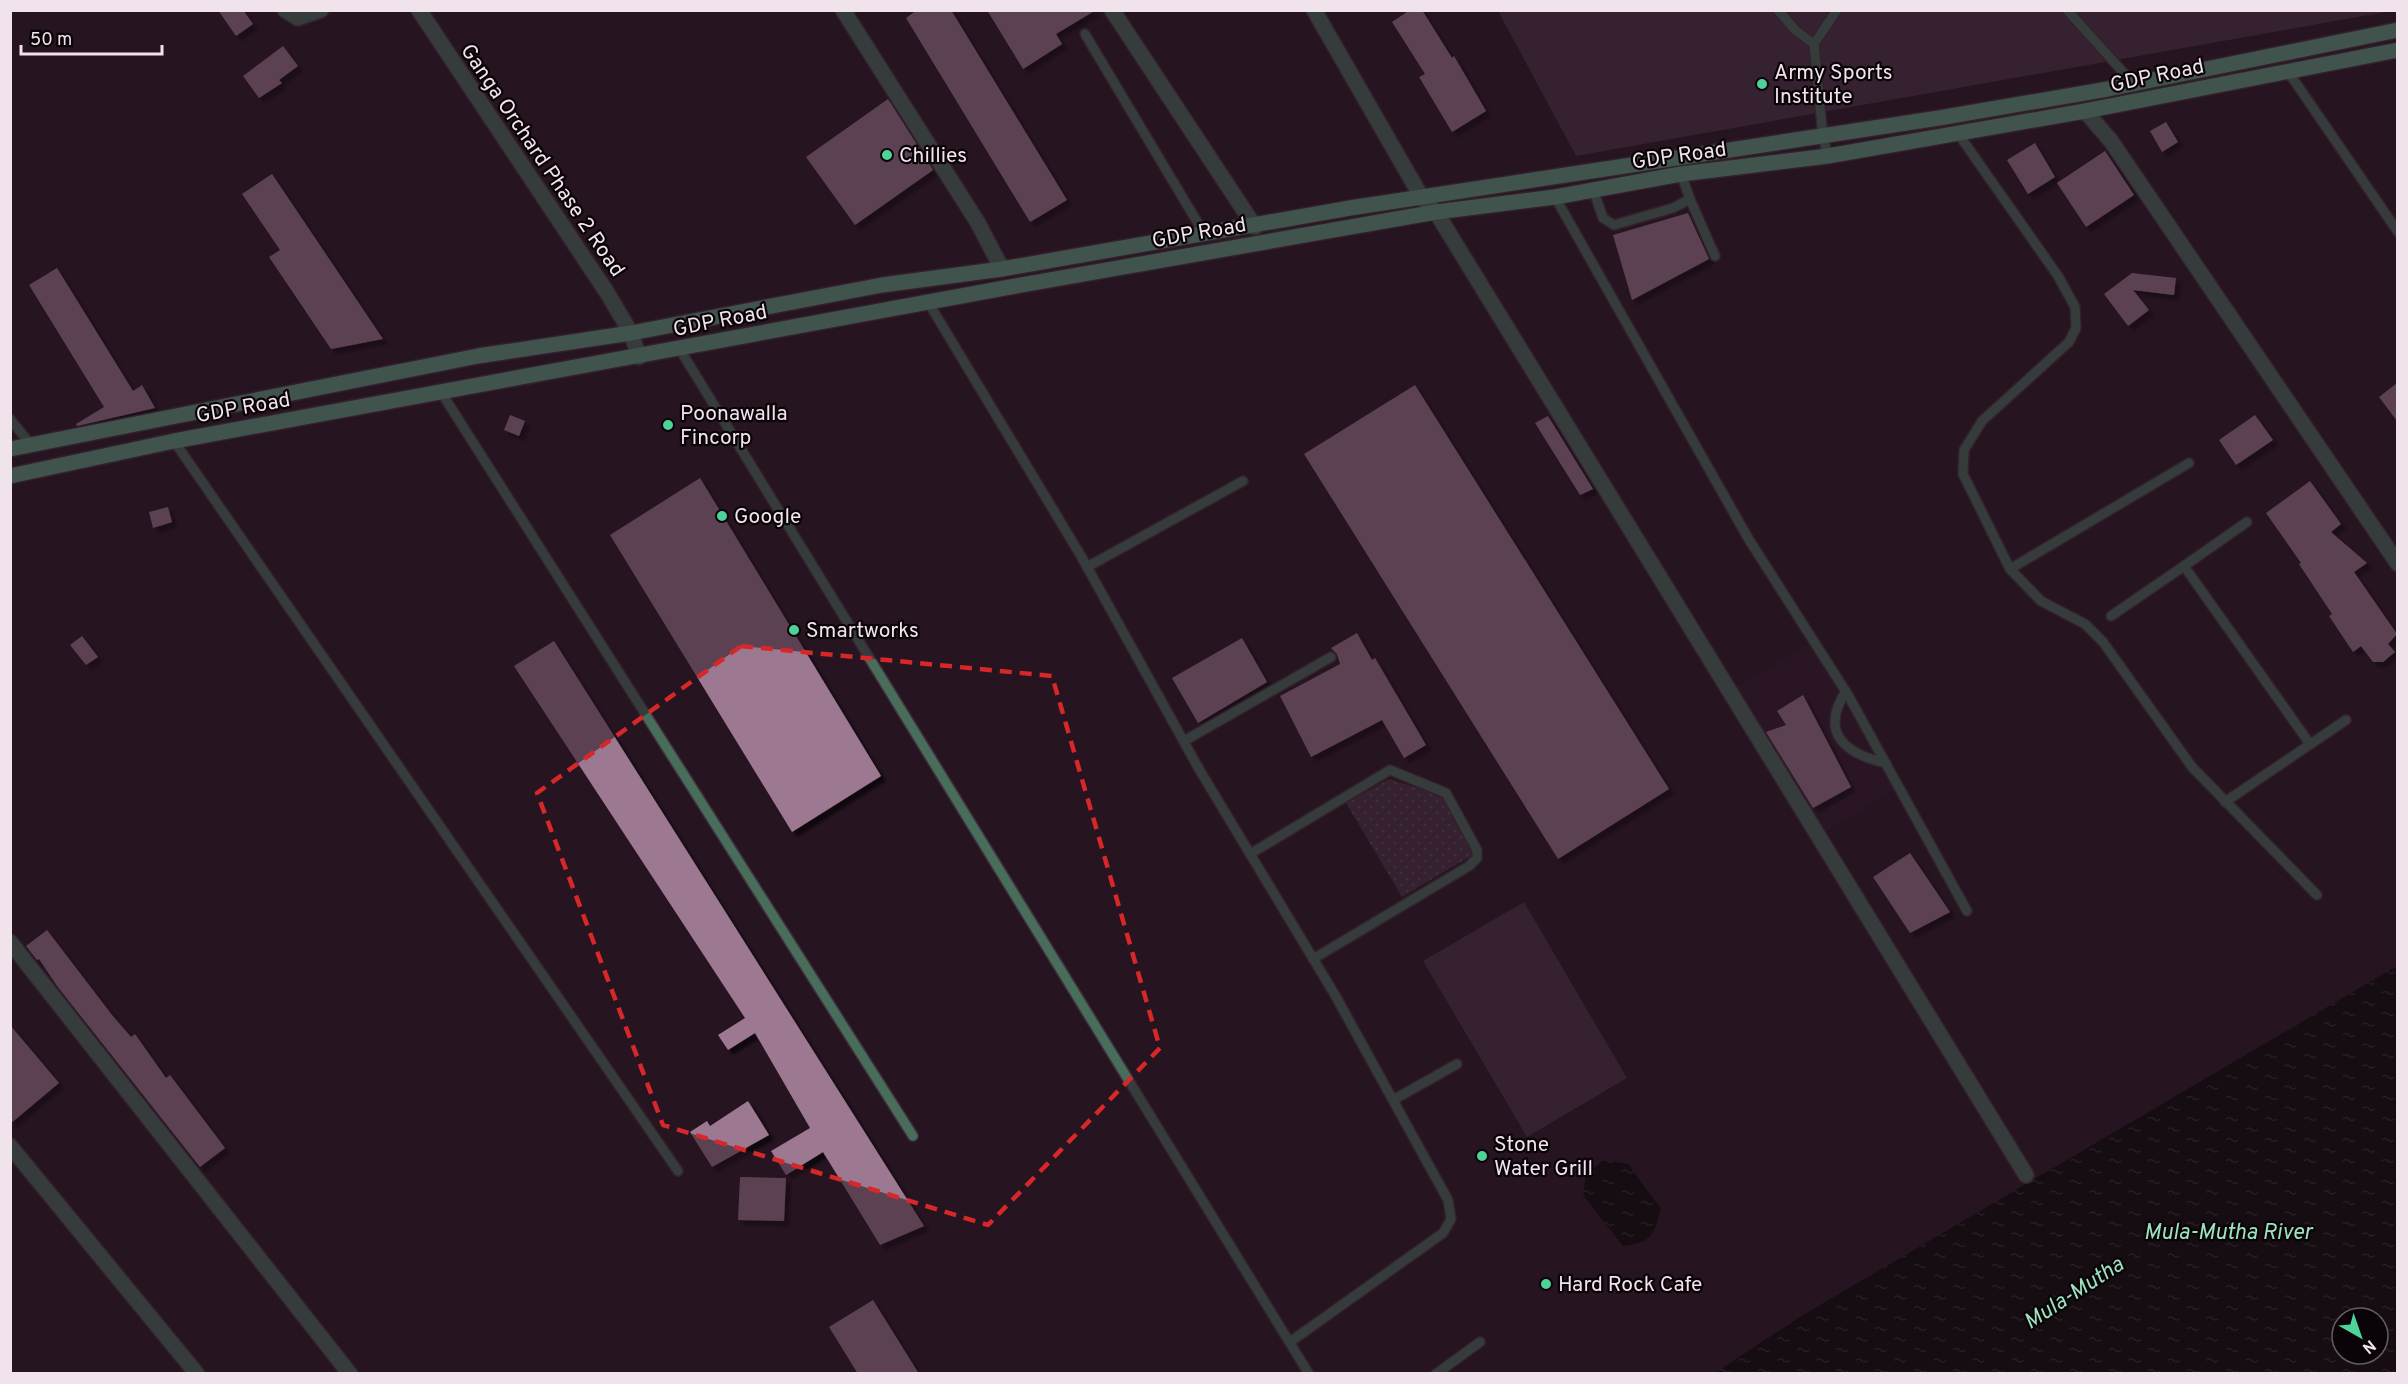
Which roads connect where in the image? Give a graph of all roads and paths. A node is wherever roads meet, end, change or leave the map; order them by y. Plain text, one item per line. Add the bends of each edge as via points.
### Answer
1 (285, 10) edge
2 (321, 10) edge
3 (419, 10) edge
4 (843, 10) edge
5 (1112, 10) edge
6 (1314, 10) edge
7 (1778, 10) edge
8 (1837, 10) edge
9 (2067, 10) edge
10 (2397, 30) edge
11 (1085, 34) dead end
12 (1814, 44) junction
13 (2397, 50) edge
14 (2287, 70) junction
15 (2132, 82) junction
16 (2085, 111) junction
17 (1957, 132) junction
18 (1823, 137) junction
19 (1828, 156) junction
20 (1681, 174) junction
21 (1593, 189) junction
22 (1554, 197) junction
23 (1422, 198) junction
24 (1690, 199) junction
25 (1436, 212) junction
26 (1255, 227) junction
27 (2397, 232) edge
28 (1205, 235) junction
29 (1715, 256) dead end
30 (1002, 269) junction
31 (928, 302) junction
32 (631, 333) junction
33 (679, 348) junction
34 (639, 357) junction
35 (441, 392) junction
36 (10, 419) edge
37 (174, 441) junction
38 (31, 445) junction
39 (10, 449) edge
40 (2189, 463) dead end
41 (10, 476) edge
42 (1243, 482) dead end
43 (2247, 522) dead end
44 (2397, 564) edge
45 (2184, 566) junction
46 (1087, 567) junction
47 (2010, 569) junction
48 (2111, 616) dead end
49 (1331, 657) dead end
50 (1846, 692) junction
51 (2346, 720) dead end
52 (1184, 741) junction
53 (2310, 744) junction
54 (1886, 763) junction
55 (2225, 802) junction
56 (1250, 854) junction
57 (2317, 895) dead end
58 (1966, 911) dead end
59 (10, 942) edge
60 (1314, 959) junction
61 (1457, 1064) dead end
62 (1393, 1100) junction
63 (913, 1136) dead end
64 (10, 1146) edge
65 (678, 1171) dead end
66 (2026, 1175) dead end
67 (1290, 1342) junction
68 (1480, 1342) dead end
69 (197, 1374) edge
70 (350, 1374) edge
71 (1309, 1374) edge
72 (1436, 1374) edge

1 - 2 street via 298,18
3 - 32 street, Ganga Orchard Phase 2 Road
4 - 30 street via 978,224
5 - 26 street
6 - 23 street
7 - 12 lane
8 - 12 lane
9 - 15 lane
10 - 15 main road, GDP Road
11 - 28 lane
12 - 18 lane
13 - 14 main road, GDP Road
14 - 16 main road, GDP Road
14 - 27 lane
15 - 18 main road, GDP Road
16 - 17 main road, GDP Road
16 - 44 street via 2118,151
17 - 19 main road, GDP Road
17 - 47 lane via 2058,276 2075,307 2076,328 2069,342 1982,421 1964,450 1963,474
18 - 19 lane
18 - 23 main road, GDP Road
19 - 20 main road, GDP Road
20 - 21 main road, GDP Road
20 - 24 lane
21 - 22 main road, GDP Road
21 - 24 lane via 1603,218 1614,225 1681,206
22 - 25 main road, GDP Road
22 - 50 lane via 1748,538
23 - 25 street
23 - 26 main road, GDP Road
24 - 29 lane
25 - 31 main road, GDP Road
25 - 66 street
26 - 28 main road, GDP Road
28 - 30 main road, GDP Road
30 - 32 main road, GDP Road via 882,285
31 - 33 main road, GDP Road
31 - 46 lane
32 - 34 street, Ganga Orchard Phase 2 Road
32 - 38 main road, GDP Road via 478,356
33 - 34 main road, GDP Road
33 - 67 lane
34 - 35 main road, GDP Road
35 - 37 main road, GDP Road
35 - 63 lane
36 - 38 lane
37 - 41 main road, GDP Road
37 - 65 lane
38 - 39 main road, GDP Road
40 - 47 lane
42 - 46 lane
43 - 45 lane
45 - 48 lane
45 - 53 lane
46 - 52 lane
47 - 55 lane via 2042,601 2085,624 2103,642 2192,768
49 - 52 lane
50 - 54 lane
50 - 54 lane via 1834,716 1839,737 1852,753
51 - 53 lane
52 - 56 lane
53 - 55 lane
54 - 58 lane
55 - 57 lane
56 - 60 lane
56 - 60 lane via 1390,770 1446,793 1477,850 1477,858
59 - 70 street
60 - 62 lane
61 - 62 lane
62 - 67 lane via 1448,1200 1450,1219 1443,1233
64 - 69 street
67 - 71 lane
68 - 72 lane

